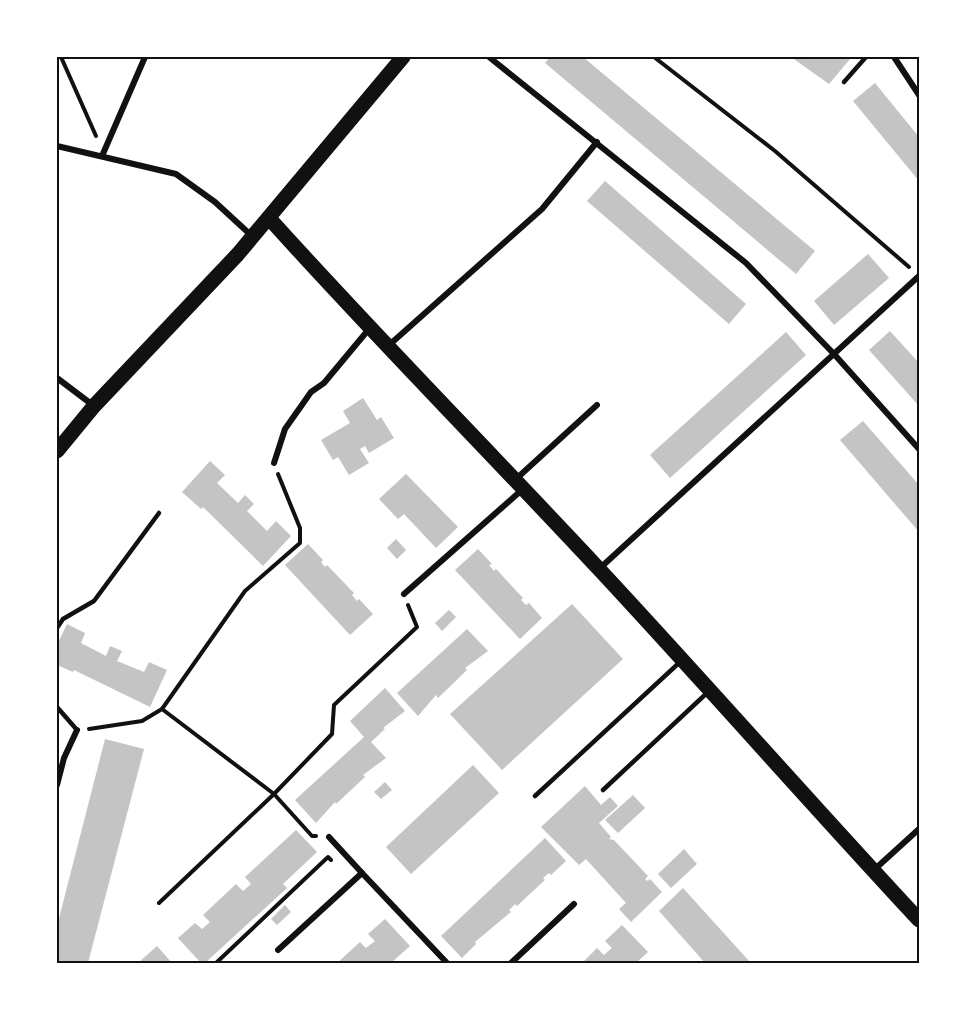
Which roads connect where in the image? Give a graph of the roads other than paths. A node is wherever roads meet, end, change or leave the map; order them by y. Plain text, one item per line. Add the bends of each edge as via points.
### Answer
1 (145, 57) edge
2 (404, 57) edge
3 (489, 57) edge
4 (866, 57) edge
5 (894, 57) edge
6 (844, 82) dead end
7 (919, 95) edge
8 (597, 142) junction
9 (57, 146) edge
10 (102, 156) junction
11 (269, 218) junction
12 (253, 237) junction
13 (917, 274) edge
14 (370, 328) junction
15 (388, 346) junction
16 (834, 354) junction
17 (57, 378) edge
18 (597, 405) dead end
19 (94, 406) junction
20 (919, 449) edge
21 (57, 451) edge
22 (274, 463) road end
23 (519, 484) junction
24 (159, 513) dead end
25 (599, 570) junction
26 (404, 594) road end
27 (57, 628) edge
28 (682, 660) junction
29 (710, 690) junction
30 (57, 707) edge
31 (77, 730) joint
32 (57, 785) edge
33 (603, 790) dead end
34 (535, 796) dead end
35 (919, 829) edge
36 (329, 837) road end
37 (873, 871) junction
38 (362, 873) junction
39 (574, 904) dead end
40 (919, 920) edge
41 (278, 950) dead end
42 (447, 963) edge
43 (511, 963) edge

1 - 10 street
2 - 11 main road
3 - 8 street
4 - 6 lane
5 - 7 street
8 - 15 street via 542,209
8 - 16 street via 739,257
9 - 10 street
10 - 12 street via 176,174 215,202
11 - 12 main road
11 - 14 main road
12 - 19 main road
13 - 16 street
14 - 15 main road
14 - 22 street via 324,383 311,392 285,429
15 - 23 main road
16 - 20 street
16 - 25 street
17 - 19 street
18 - 23 street
19 - 21 main road
23 - 25 main road
23 - 26 street
24 - 27 lane via 94,601 63,619
25 - 28 main road
28 - 29 main road
28 - 34 lane
29 - 33 lane
29 - 37 main road
30 - 31 lane
31 - 32 street
35 - 37 street
36 - 38 street
37 - 40 main road
38 - 41 street
38 - 42 street
39 - 43 street

